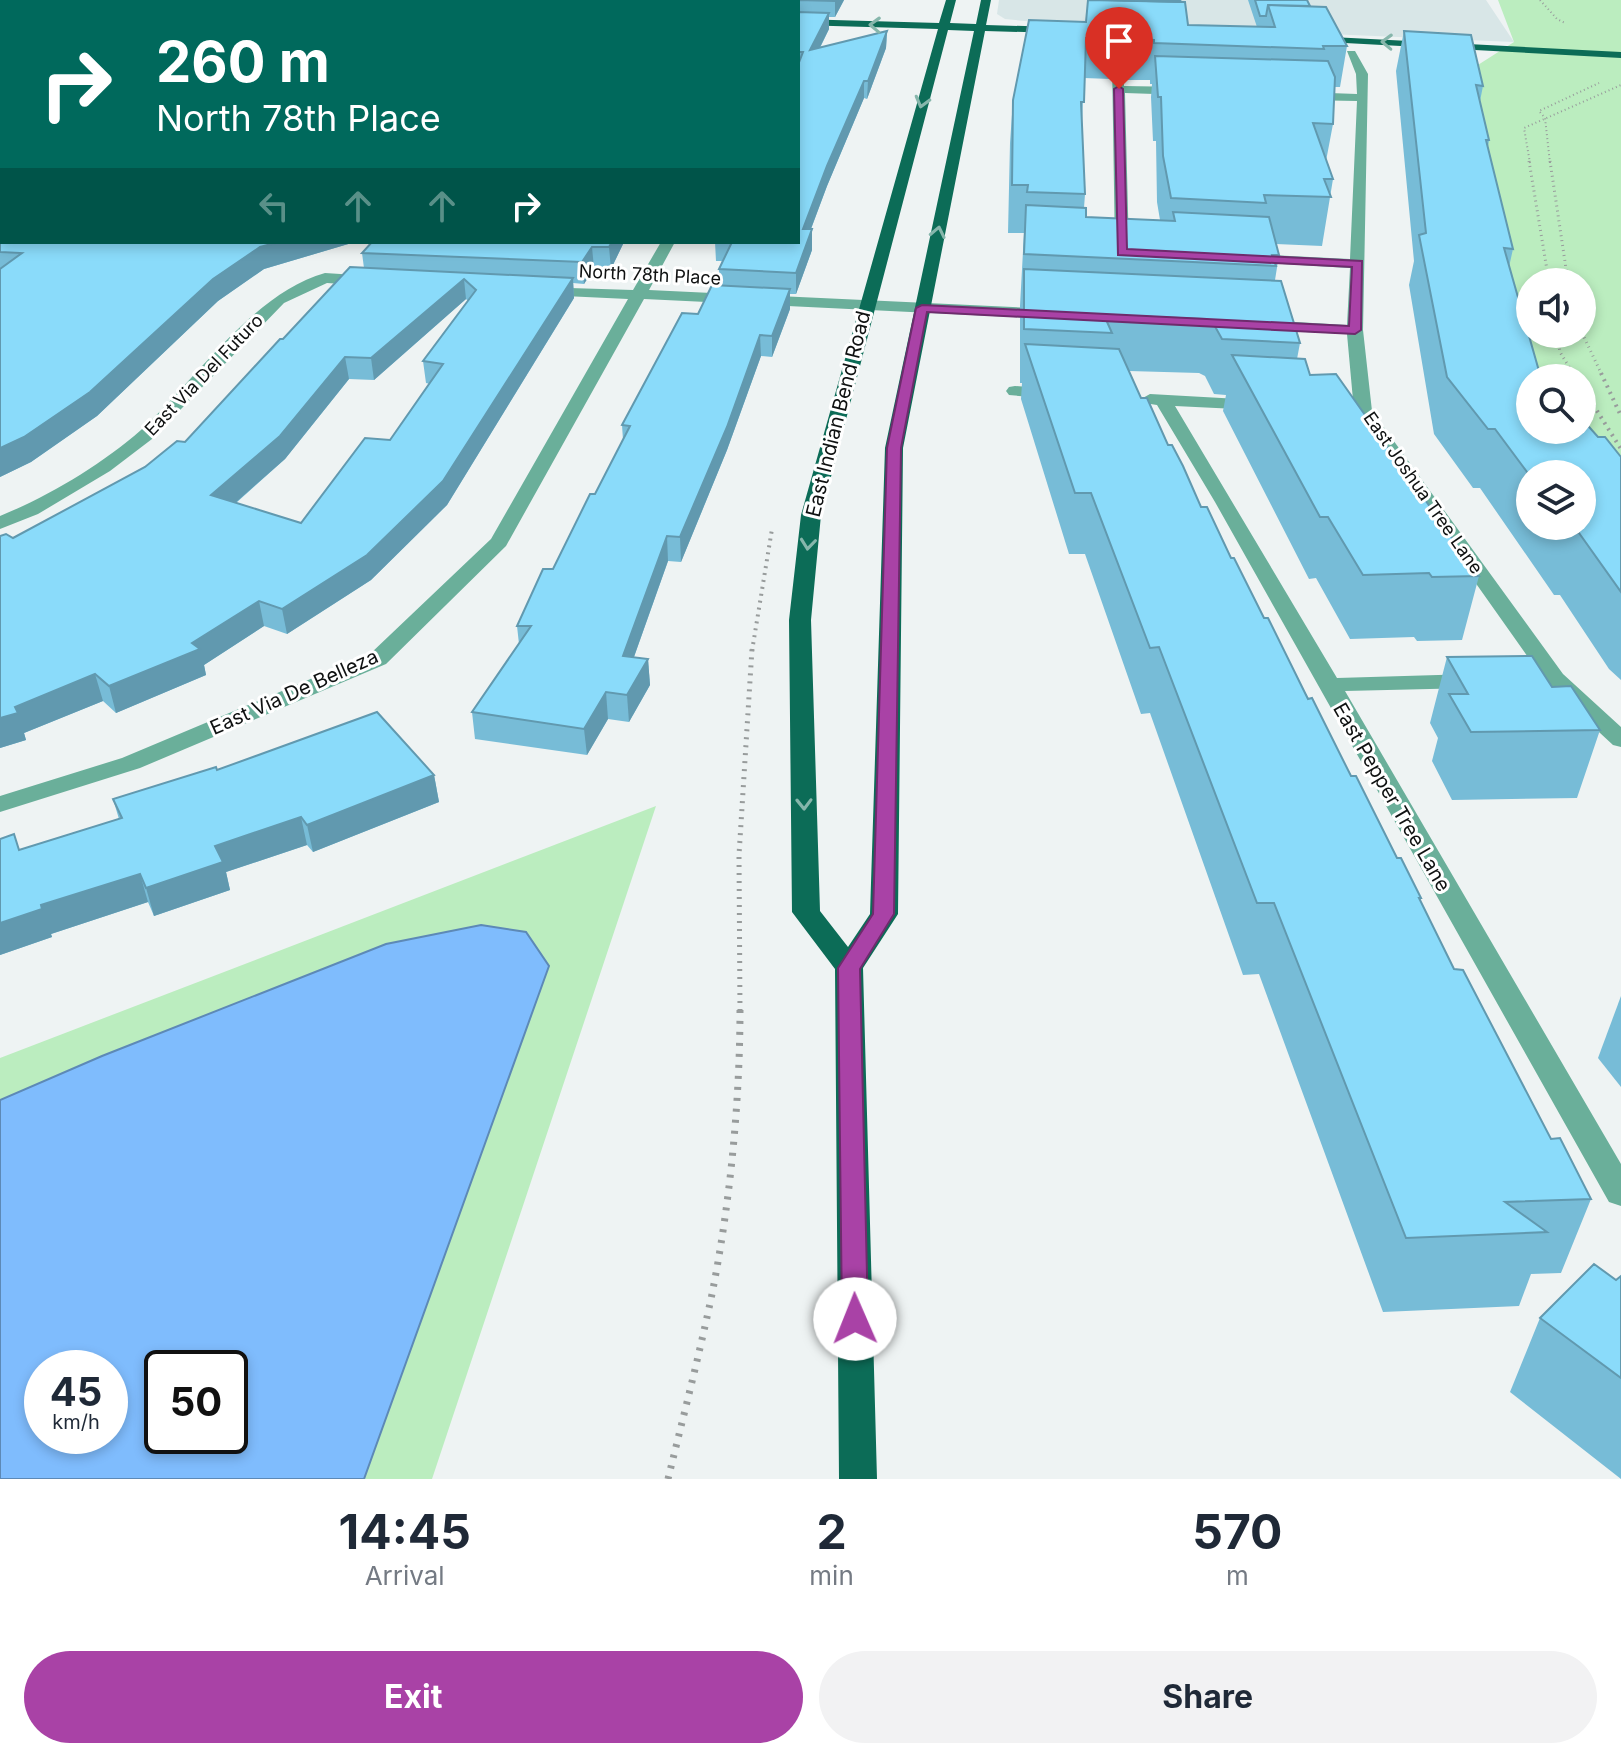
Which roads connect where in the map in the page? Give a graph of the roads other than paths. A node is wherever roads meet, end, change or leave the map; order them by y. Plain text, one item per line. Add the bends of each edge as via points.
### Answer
1 (951, 0) edge
2 (986, 0) edge
3 (800, 22) edge
4 (981, 27) junction
5 (1079, 30) edge
6 (940, 38) junction
7 (1303, 38) edge
8 (1304, 52) edge
9 (1536, 52) junction
10 (1621, 55) edge
11 (1355, 60) junction
12 (1118, 61) edge
13 (1119, 89) junction
14 (1195, 92) edge
15 (1287, 95) edge
16 (1363, 98) junction
17 (667, 244) edge
18 (1122, 252) edge
19 (1230, 258) edge
20 (1358, 264) junction
21 (389, 282) edge
22 (530, 289) edge
23 (641, 295) junction
24 (866, 306) junction
25 (922, 308) junction
26 (1068, 315) edge
27 (1248, 325) edge
28 (1355, 330) junction
29 (1015, 391) dead end
30 (1074, 395) edge
31 (1133, 398) edge
32 (1163, 400) junction
33 (1280, 407) edge
34 (1339, 410) edge
35 (1363, 411) junction
36 (0, 523) edge
37 (1555, 679) junction
38 (1525, 680) edge
39 (1494, 681) edge
40 (1328, 685) junction
41 (1621, 740) edge
42 (0, 804) edge
43 (849, 968) junction
44 (1621, 1193) edge
45 (858, 1479) edge

1 - 6 main road, East Indian Bend Road
2 - 4 main road
6 -> 3 main road
4 - 5 main road
4 - 6 main road
25 -> 4 main road
6 -> 24 main road, East Indian Bend Road
9 -> 7 main road
8 - 11 main road
9 - 10 main road
9 - 11 main road
11 - 16 street, East Joshua Tree Lane
12 - 13 street
13 - 14 street
13 - 18 street
15 - 16 street
16 - 20 street, East Joshua Tree Lane
17 - 23 street, East Via De Belleza
19 - 20 street
20 - 28 street, East Joshua Tree Lane
21 - 36 street, East Via Del Futuro via 325,278 278,300 146,435 103,467
22 - 23 street, North 78th Place
23 - 24 street, North 78th Place
23 - 42 street, East Via De Belleza via 499,542 378,659 131,763
24 - 25 street, North 78th Place
24 -> 43 main road, East Indian Bend Road via 811,515 800,620 806,912
25 - 26 street, North 78th Place
25 - 43 main road via 894,448 884,914
27 - 28 street
28 - 35 street, East Joshua Tree Lane
29 - 30 street
31 - 32 street
32 - 33 street
32 - 40 street, East Pepper Tree Lane
34 - 35 street
35 - 37 street, East Joshua Tree Lane
37 - 38 street
37 - 41 street, East Joshua Tree Lane
39 - 40 street
40 - 44 street, East Pepper Tree Lane
43 - 45 main road

